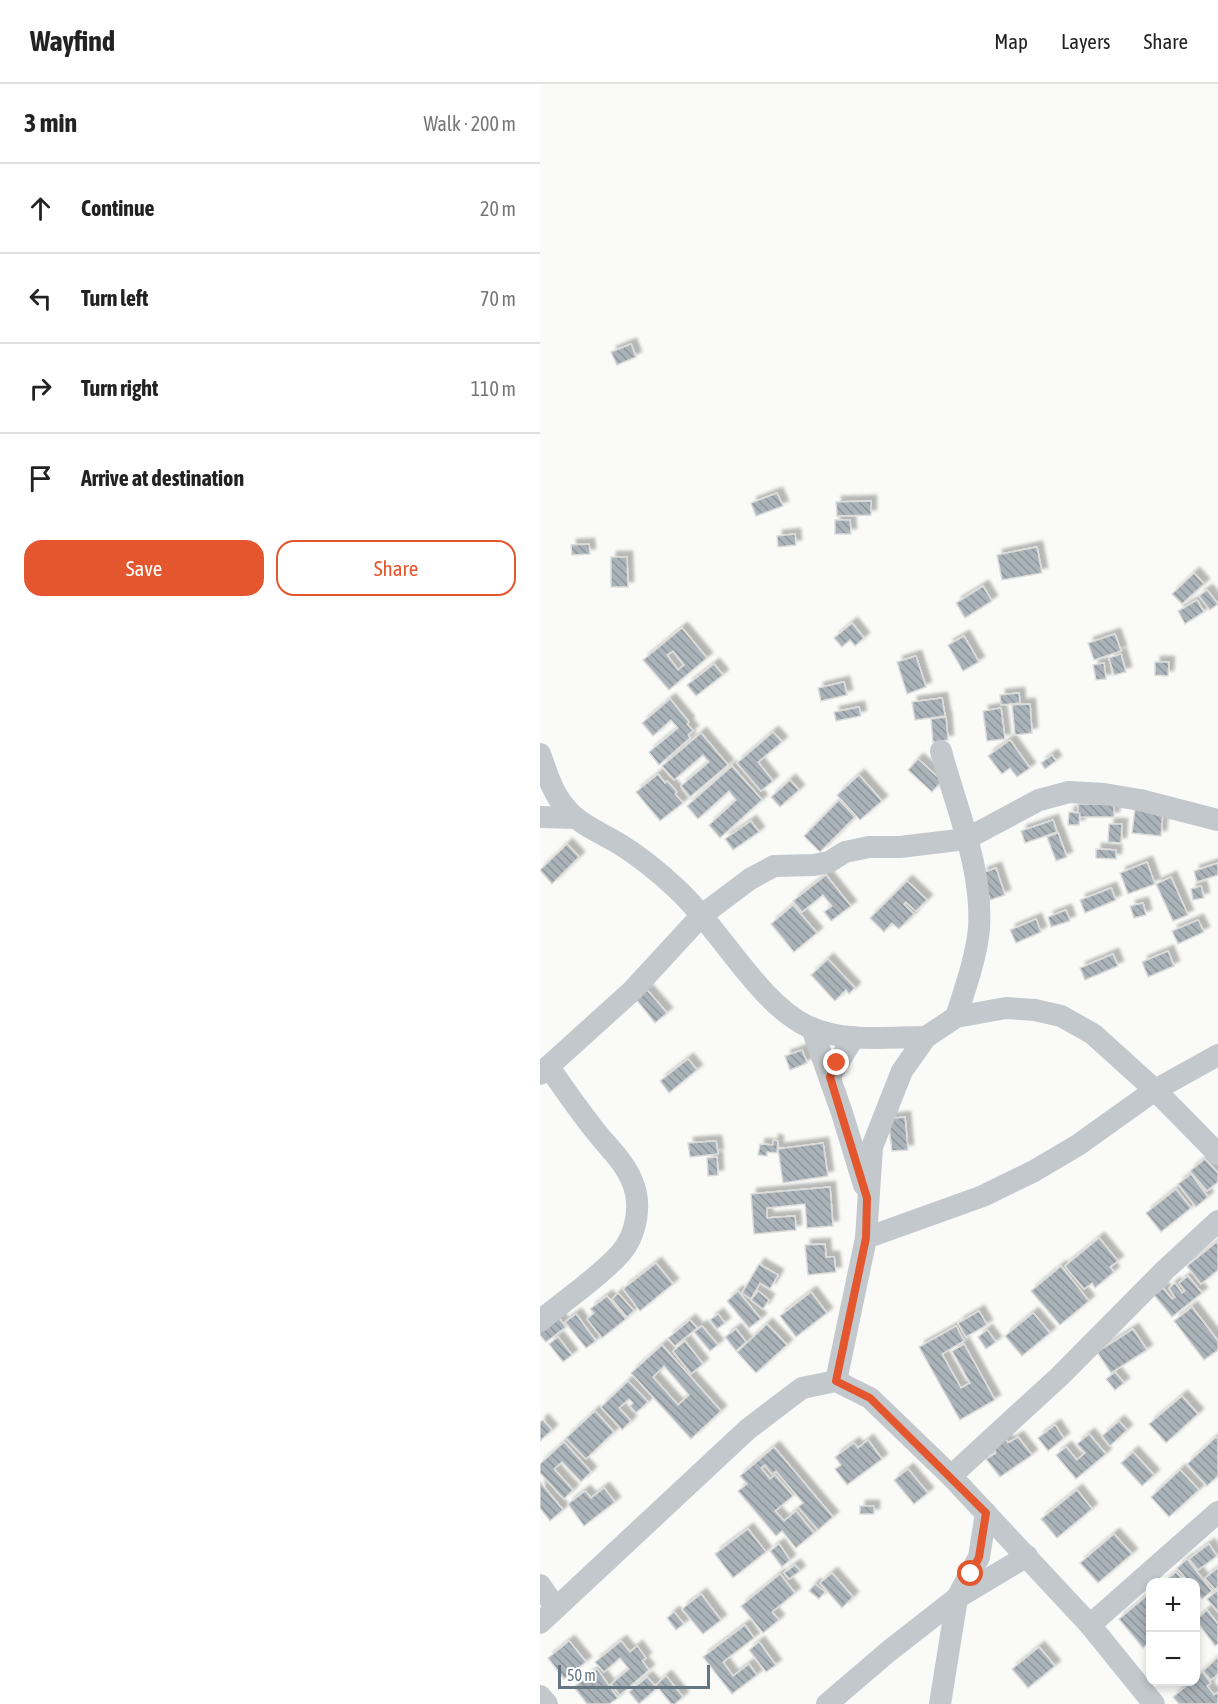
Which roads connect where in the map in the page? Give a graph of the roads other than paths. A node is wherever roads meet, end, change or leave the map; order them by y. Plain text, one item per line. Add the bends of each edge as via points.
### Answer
1 (941, 751) dead end
2 (540, 754) edge
3 (540, 817) edge
4 (576, 818) junction
5 (1218, 820) edge
6 (966, 839) junction
7 (702, 915) junction
8 (956, 1017) junction
9 (812, 1028) junction
10 (854, 1037) junction
11 (926, 1037) junction
12 (1218, 1055) edge
13 (544, 1070) edge
14 (830, 1077) junction
15 (1155, 1090) junction
16 (1218, 1154) edge
17 (867, 1198) junction
18 (1218, 1221) edge
19 (866, 1238) junction
20 (540, 1321) edge
21 (836, 1381) junction
22 (951, 1476) junction
23 (1218, 1512) edge
24 (986, 1513) junction
25 (1027, 1556) junction
26 (540, 1585) edge
27 (957, 1598) junction
28 (548, 1616) edge
29 (1090, 1625) junction
30 (540, 1696) edge
31 (547, 1704) edge
32 (827, 1704) edge
33 (940, 1704) edge
34 (1154, 1704) edge

1 - 6 street
2 - 4 street via 556,796
3 - 4 street
4 - 7 street via 657,870
5 - 6 street via 1140,800 1069,792 1039,800
6 - 7 street via 869,847 845,852 829,862 774,866
6 - 8 street via 979,896 979,930
7 - 9 street via 790,1017
7 - 13 street via 632,991
8 - 11 street
8 - 15 street via 1006,1008 1061,1016 1093,1034
9 - 10 street
9 - 14 street
10 - 11 street
10 - 14 street
11 - 17 street via 902,1071 872,1147
12 - 15 street
13 - 20 street via 622,1165 633,1182 637,1208 634,1232 622,1252
14 - 17 street
15 - 16 street
15 - 19 street via 1034,1171 983,1196
17 - 19 street
18 - 22 street
19 - 21 street
21 - 22 street via 870,1398
21 - 28 street via 802,1388 748,1429
22 - 24 street
23 - 29 street
24 - 25 street
24 - 27 street via 979,1557
25 - 27 street
25 - 29 street
26 - 28 street
27 - 32 street
27 - 33 street
29 - 34 street
30 - 31 street

